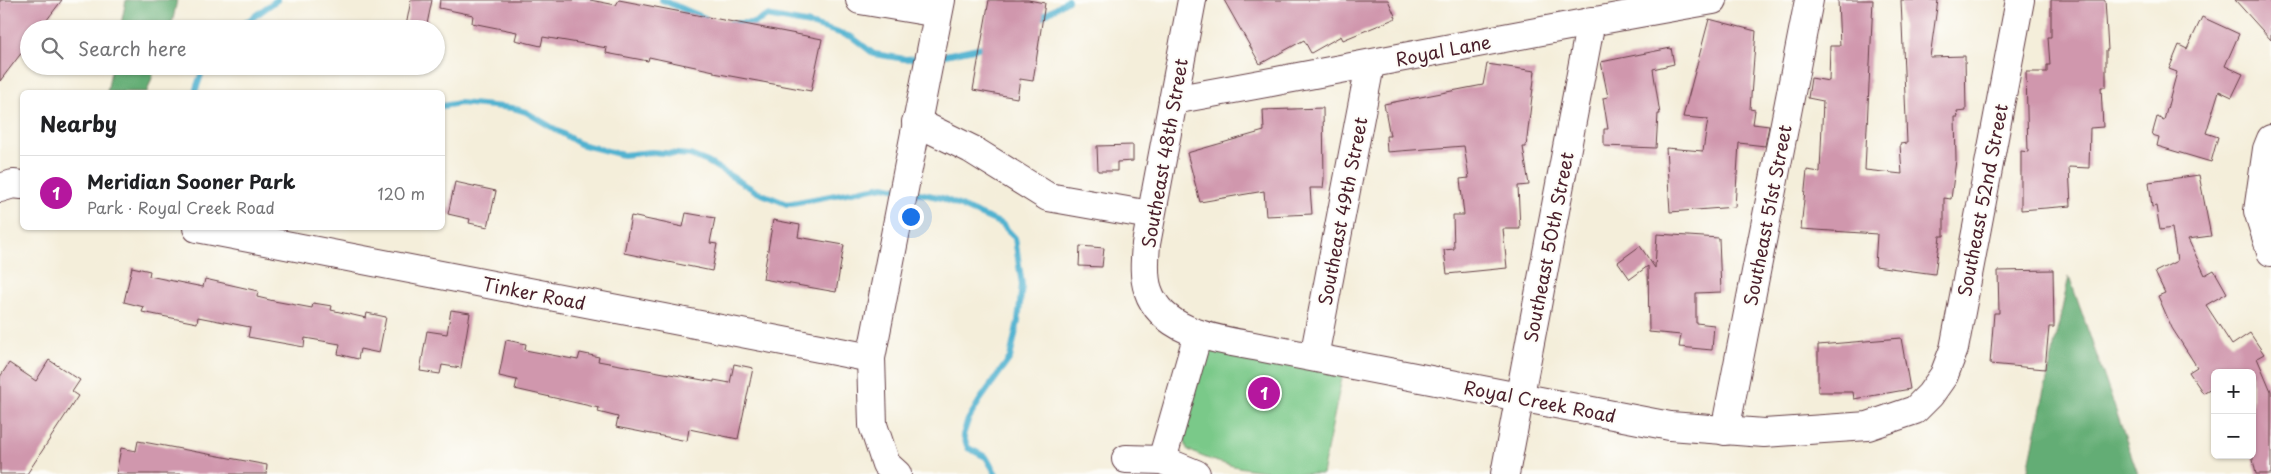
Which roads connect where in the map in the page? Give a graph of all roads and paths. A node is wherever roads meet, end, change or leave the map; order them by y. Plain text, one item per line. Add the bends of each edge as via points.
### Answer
1 (860, 0) edge
2 (1192, 0) edge
3 (1713, 0) edge
4 (1809, 0) edge
5 (2020, 0) edge
6 (939, 6) edge
7 (1591, 21) junction
8 (1370, 65) junction
9 (1173, 100) junction
10 (916, 122) junction
11 (2271, 139) edge
12 (20, 184) edge
13 (0, 188) edge
14 (1150, 215) junction
15 (208, 230) edge
16 (2271, 252) edge
17 (1156, 304) joint
18 (1198, 334) junction
19 (1314, 357) junction
20 (871, 358) junction
21 (1930, 395) joint
22 (1520, 397) junction
23 (1725, 431) junction
24 (1126, 459) dead end
25 (1162, 460) junction
26 (896, 474) edge
27 (1196, 474) edge
28 (1506, 474) edge

1 - 6 street
2 - 9 street, Southeast 48th Street
3 - 7 street, Royal Lane
4 - 23 street, Southeast 51st Street
5 - 21 street, Southeast 52nd Street via 1954,349 1944,375
6 - 10 street
7 - 8 street, Royal Lane
7 - 22 street, Southeast 50th Street
8 - 9 street, Royal Lane
8 - 19 street, Southeast 49th Street
9 - 14 street, Southeast 48th Street
10 - 14 street via 971,149 1048,197
10 - 20 street
11 - 16 street via 2258,210
12 - 13 street
14 - 17 street, Southeast 48th Street via 1145,273 1148,290
15 - 20 street, Tinker Road
17 - 18 street, Royal Creek Road via 1167,317
18 - 19 street, Royal Creek Road
18 - 25 street
19 - 22 street, Royal Creek Road
20 - 26 street via 873,425 886,464
21 - 23 street, Royal Creek Road via 1915,410 1868,426 1764,433
22 - 23 street, Royal Creek Road via 1670,426
22 - 28 street, Southeast 50th Street
24 - 25 street
25 - 27 street

